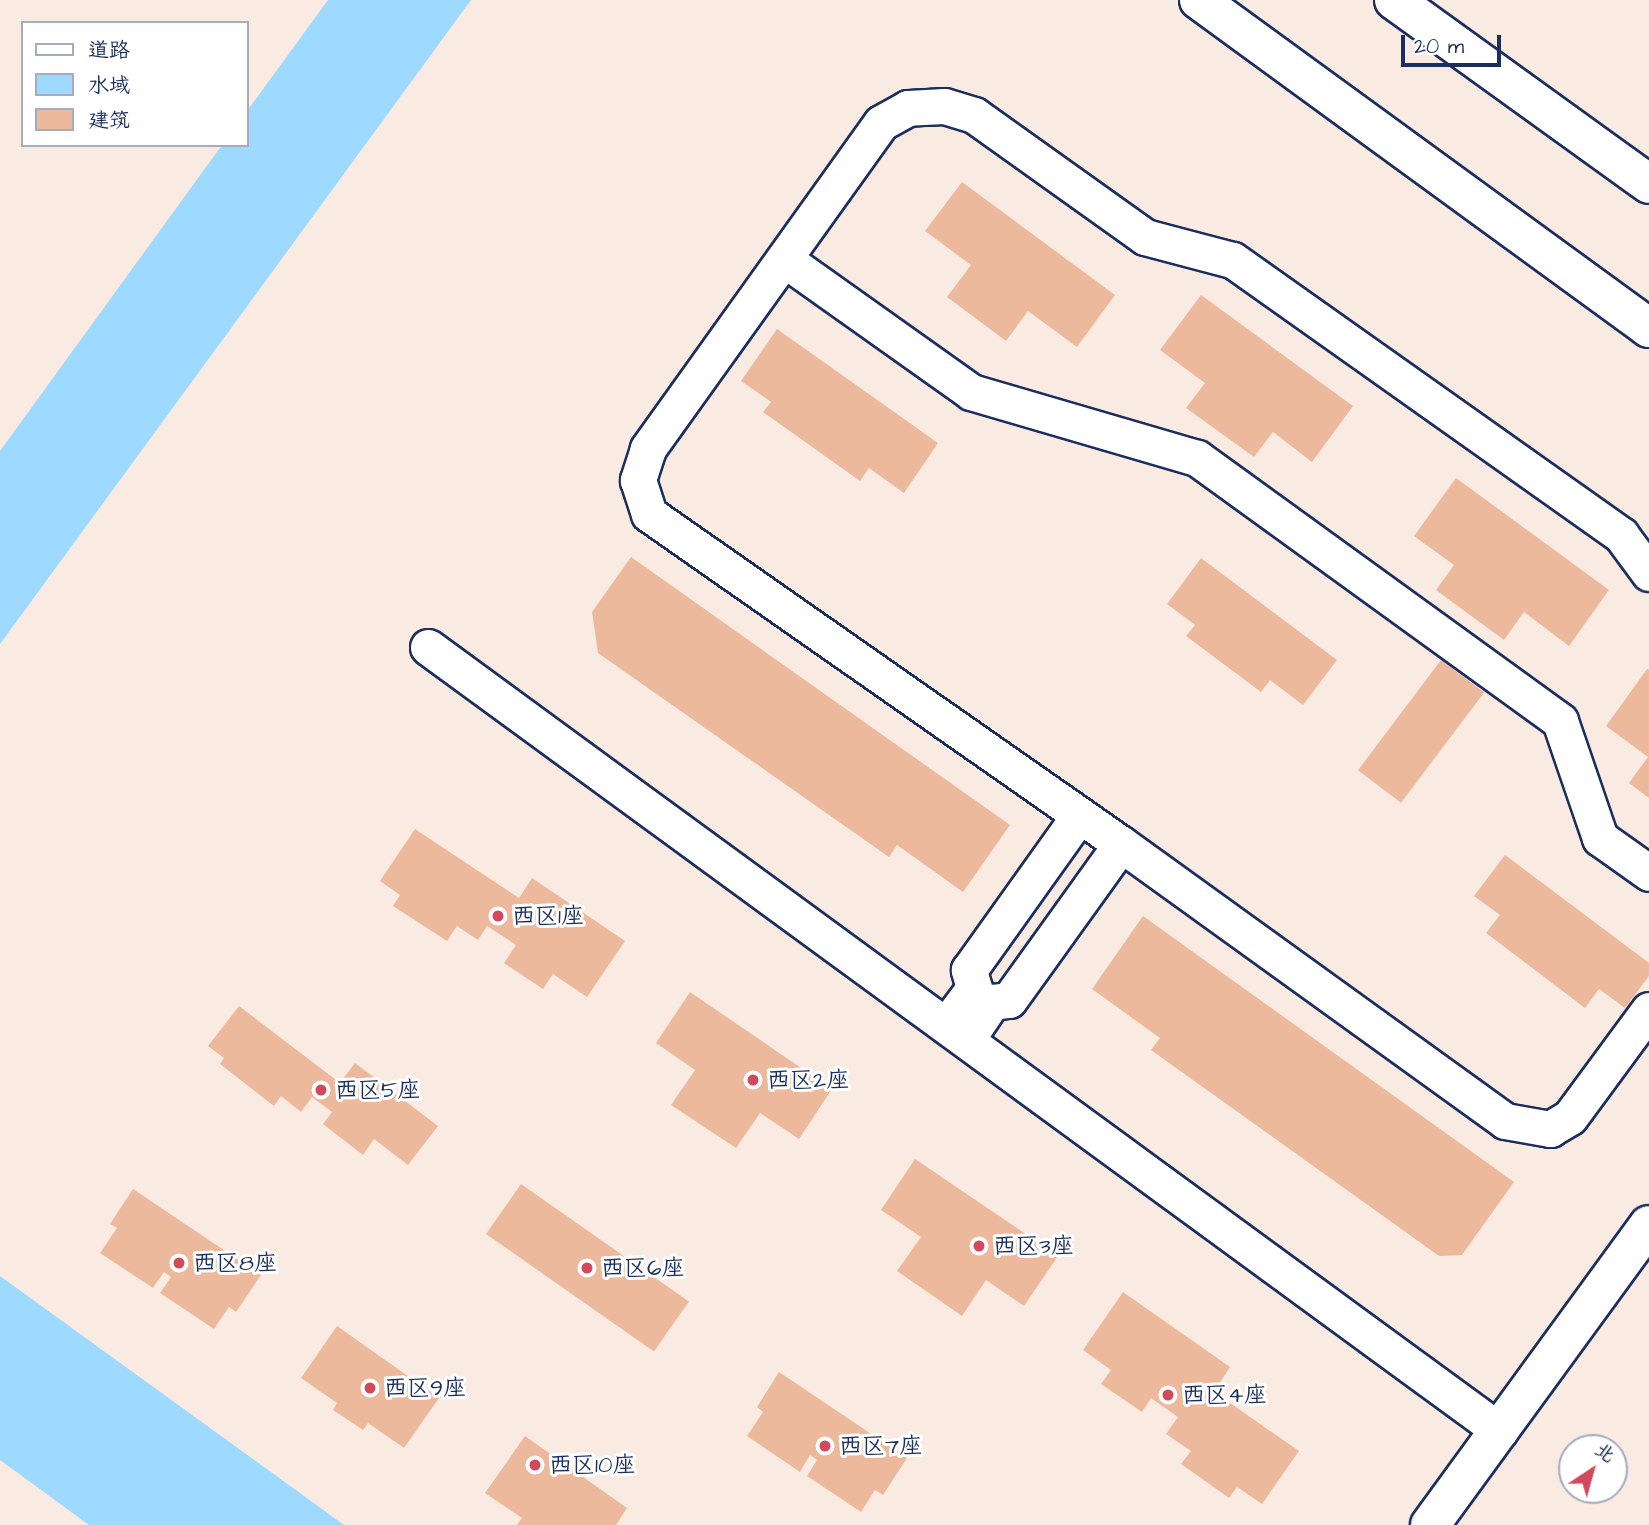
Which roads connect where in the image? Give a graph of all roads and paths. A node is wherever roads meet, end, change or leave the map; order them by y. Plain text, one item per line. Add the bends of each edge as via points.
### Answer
1 (1199, 0) edge
2 (1394, 0) edge
3 (1649, 184) edge
4 (784, 259) junction
5 (1649, 328) edge
6 (1649, 573) edge
7 (428, 648) dead end
8 (1079, 816) junction
9 (1121, 844) junction
10 (1649, 873) edge
11 (1649, 1010) edge
12 (957, 1032) junction
13 (1649, 1225) edge
14 (1500, 1431) junction
15 (1430, 1525) edge

1 - 5 street
2 - 3 street
4 - 6 street via 881,123 908,108 944,106 974,115 1144,237 1232,260 1621,535
4 - 8 street via 648,449 638,480 649,514
4 - 10 street via 971,392 1197,458 1560,721 1600,838
7 - 12 street
8 - 9 street
8 - 12 street via 969,970 974,988
9 - 11 street via 1505,1121 1549,1129 1570,1117
9 - 12 street via 1009,1000 992,1002
12 - 14 street
13 - 14 street
14 - 15 street

